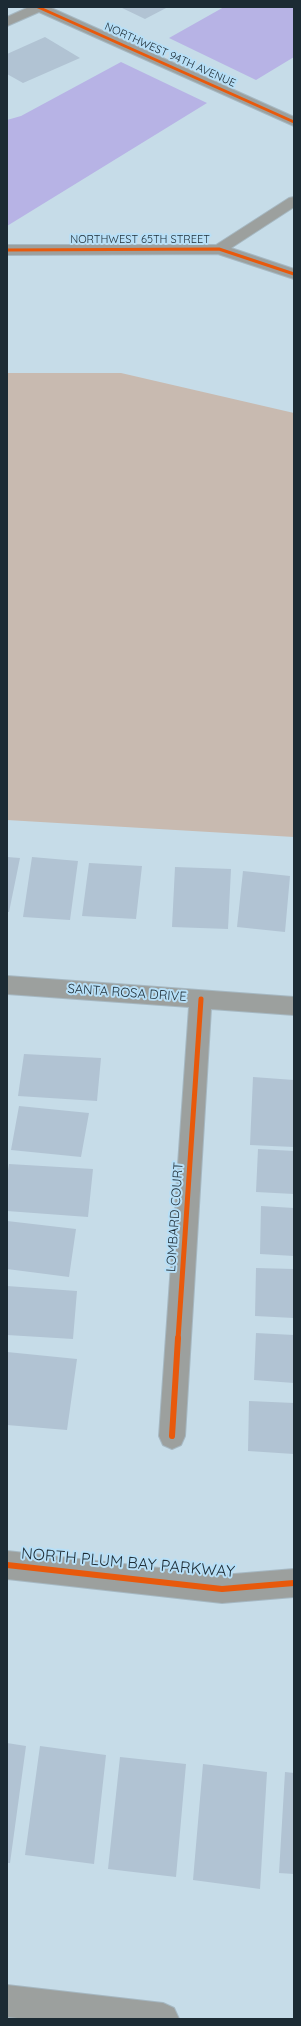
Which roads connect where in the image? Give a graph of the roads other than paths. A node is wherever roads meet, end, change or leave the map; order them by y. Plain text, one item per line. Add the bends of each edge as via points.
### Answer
1 (39, 7) edge
2 (7, 22) edge
3 (294, 122) edge
4 (294, 201) edge
5 (220, 249) junction
6 (7, 250) edge
7 (294, 274) edge
8 (7, 985) edge
9 (201, 999) junction
10 (294, 1006) edge
11 (172, 1436) dead end
12 (7, 1565) edge
13 (294, 1583) edge
14 (7, 2001) edge
15 (163, 2019) edge

1 - 2 street
1 - 3 street, NORTHWEST 94TH AVENUE
4 - 5 street
5 - 6 street, NORTHWEST 65TH STREET
5 - 7 street, NORTHWEST 65TH STREET
8 - 9 street, SANTA ROSA DRIVE
9 - 10 street, SANTA ROSA DRIVE
9 - 11 street, LOMBARD COURT
12 - 13 street, NORTH PLUM BAY PARKWAY via 222,1589
14 - 15 street

